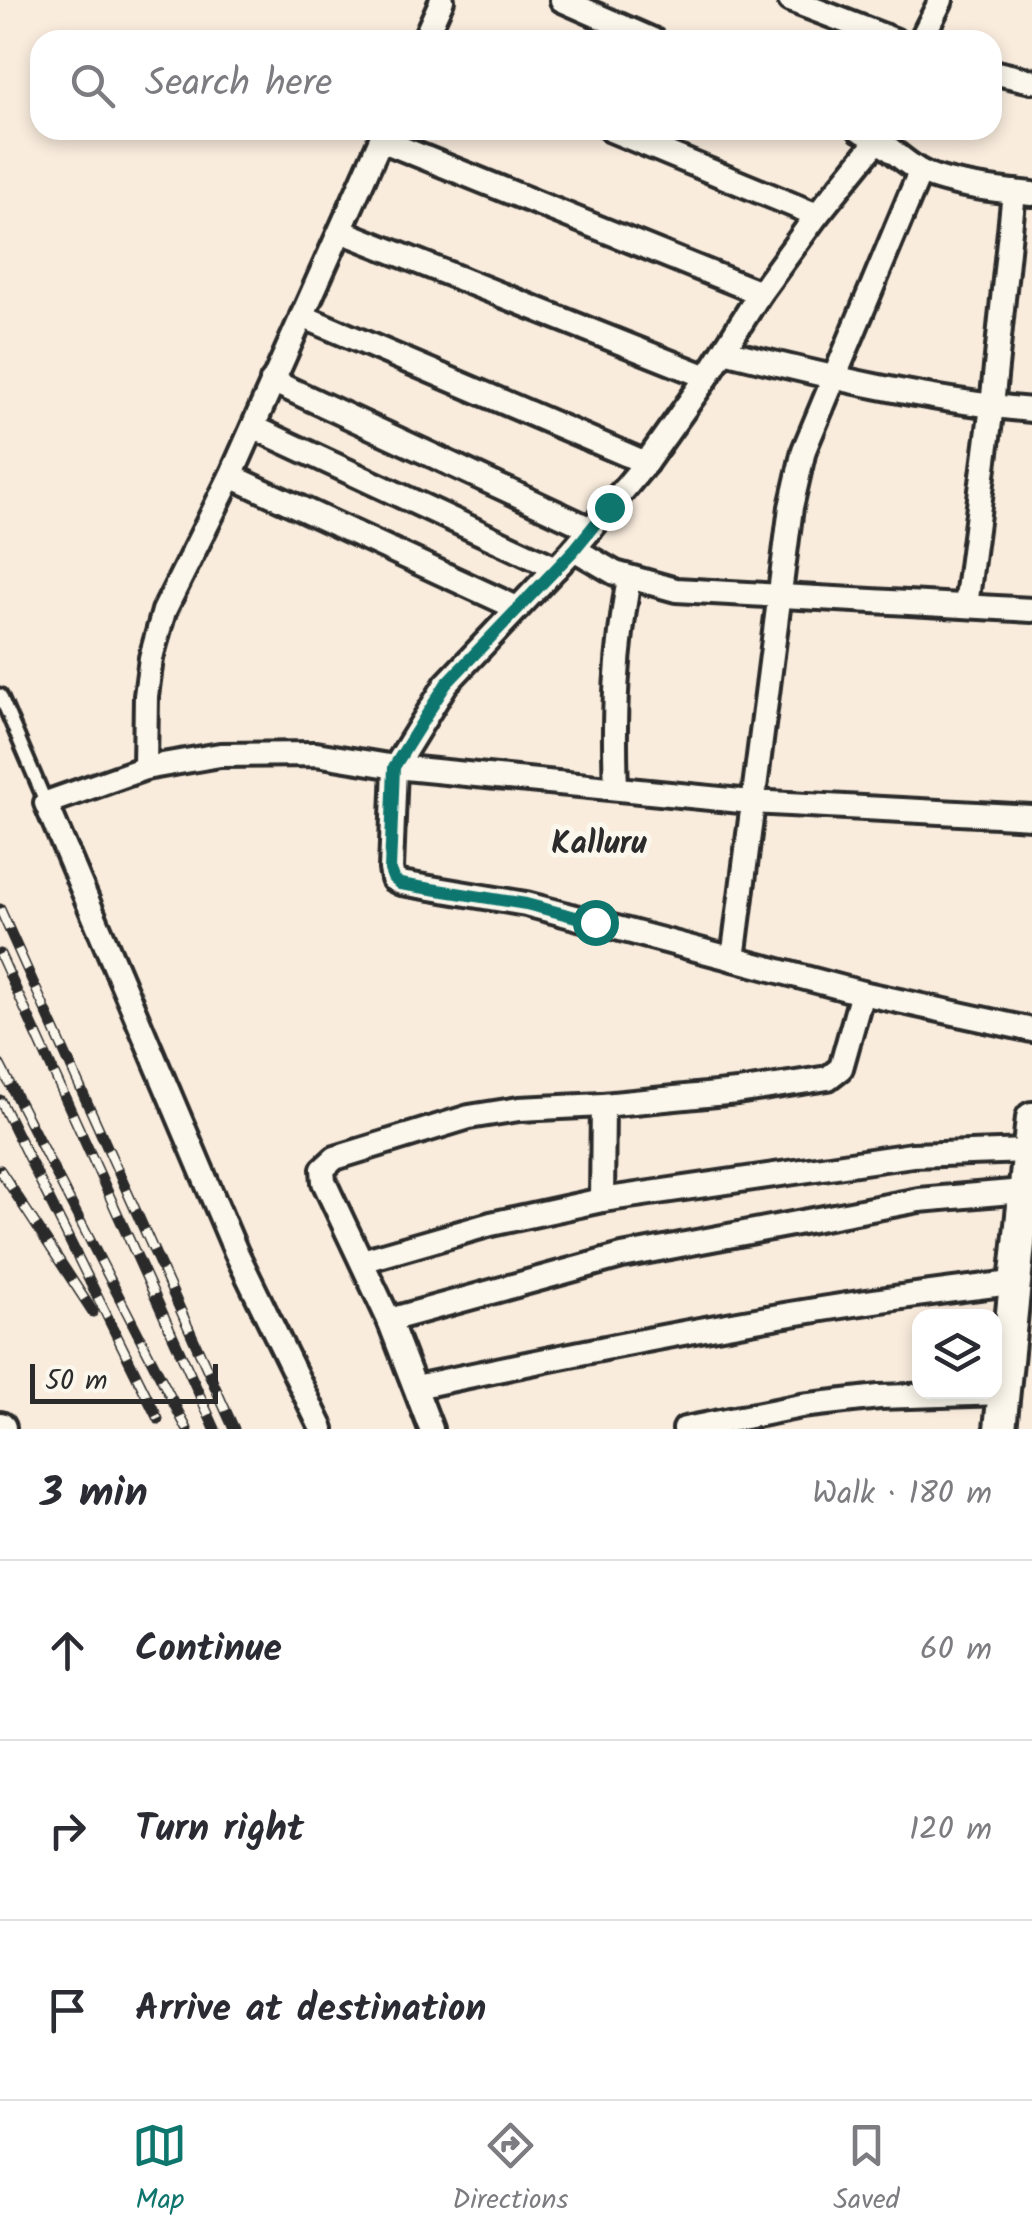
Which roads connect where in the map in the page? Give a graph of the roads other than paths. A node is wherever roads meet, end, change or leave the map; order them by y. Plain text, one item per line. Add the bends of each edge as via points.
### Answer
1 (442, 0) edge
2 (562, 0) edge
3 (790, 0) edge
4 (942, 0) edge
5 (428, 30) edge
6 (630, 30) edge
7 (868, 30) edge
8 (926, 30) edge
9 (1002, 74) edge
10 (1032, 82) edge
11 (381, 140) edge
12 (395, 140) edge
13 (636, 140) edge
14 (870, 140) edge
15 (883, 140) edge
16 (920, 172) junction
17 (1023, 193) edge
18 (817, 214) junction
19 (341, 231) junction
20 (760, 293) junction
21 (302, 316) junction
22 (724, 351) junction
23 (707, 377) junction
24 (833, 378) junction
25 (272, 381) junction
26 (992, 406) junction
27 (1032, 410) edge
28 (252, 427) junction
29 (646, 463) junction
30 (231, 476) junction
31 (590, 529) junction
32 (574, 550) junction
33 (556, 568) junction
34 (629, 578) junction
35 (780, 596) junction
36 (966, 606) junction
37 (516, 608) junction
38 (1032, 610) edge
39 (0, 695) edge
40 (394, 767) junction
41 (145, 768) junction
42 (616, 788) junction
43 (751, 802) junction
44 (46, 803) junction
45 (1032, 817) edge
46 (733, 959) junction
47 (862, 993) junction
48 (1032, 1030) edge
49 (603, 1105) junction
50 (1032, 1118) edge
51 (1028, 1151) junction
52 (1023, 1190) junction
53 (602, 1200) junction
54 (1024, 1250) edge
55 (362, 1260) junction
56 (1013, 1283) junction
57 (389, 1320) junction
58 (416, 1387) junction
59 (1000, 1417) edge
60 (322, 1429) edge
61 (431, 1429) edge
62 (686, 1429) edge

1 - 5 street
2 - 6 street
3 - 7 street
4 - 8 street
9 - 10 street
11 - 19 street
12 - 20 street
13 - 18 street
14 - 18 street
15 - 16 street
16 - 17 street
16 - 24 street
17 - 26 street
18 - 20 street
19 - 21 street
19 - 23 street
20 - 22 street
21 - 25 street
21 - 29 street
22 - 23 street
22 - 24 street
23 - 29 street
24 - 26 street
24 - 35 street via 804,450
25 - 28 street
25 - 31 street
26 - 27 street
26 - 36 street
28 - 30 street
28 - 33 street
29 - 31 street
30 - 37 street
30 - 41 street via 164,611 146,696
31 - 32 street
32 - 33 street
32 - 34 street
33 - 37 street
34 - 35 street via 676,590
34 - 42 street via 613,706
35 - 36 street
35 - 43 street
36 - 38 street
37 - 40 street via 446,684
39 - 44 lane
40 - 41 street via 316,754 220,755
40 - 42 street
40 - 46 street via 390,870 400,884 526,904
41 - 44 street
42 - 43 street
43 - 45 street
43 - 46 street
44 - 60 street via 236,1252
46 - 47 street
47 - 48 street
47 - 49 street via 840,1068 828,1078
49 - 53 street
49 - 55 street via 469,1117 334,1158 323,1169 324,1182
50 - 51 main road
51 - 52 main road
51 - 53 street via 896,1157
52 - 54 main road
52 - 57 street via 918,1200 622,1256
53 - 55 street
54 - 56 main road
55 - 57 street
56 - 58 street via 795,1313
56 - 59 main road
57 - 58 street
58 - 61 street
59 - 62 street via 879,1397

